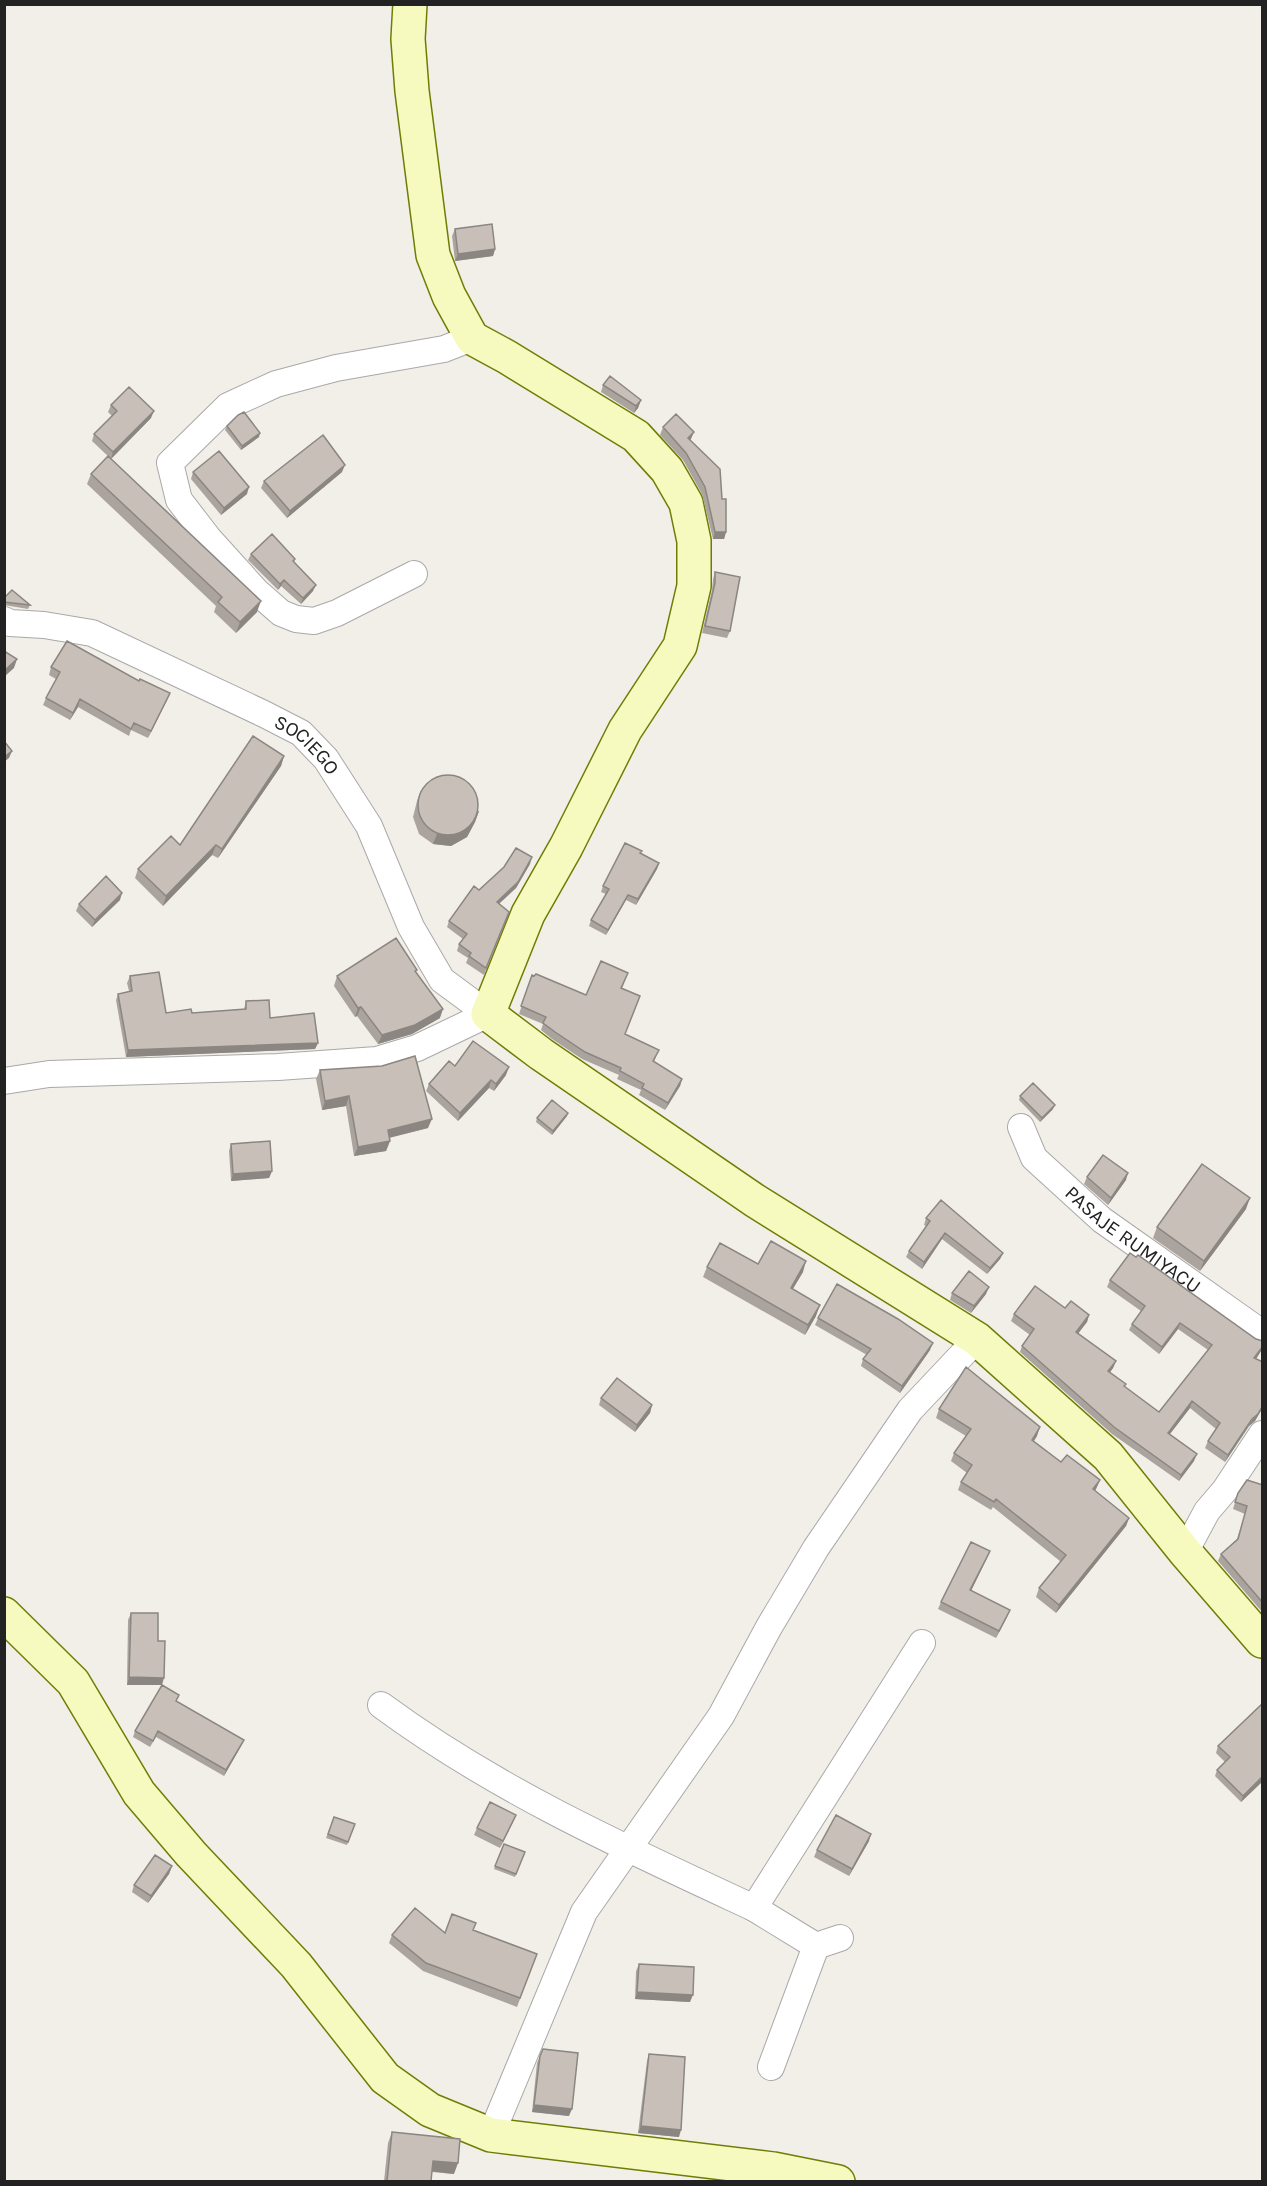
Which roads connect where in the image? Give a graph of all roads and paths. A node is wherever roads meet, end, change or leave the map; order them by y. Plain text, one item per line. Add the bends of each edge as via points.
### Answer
1 (410, 4) edge
2 (472, 338) junction
3 (414, 574) dead end
4 (4, 620) edge
5 (488, 1014) junction
6 (4, 1082) edge
7 (1021, 1128) dead end
8 (1263, 1333) edge
9 (977, 1340) junction
10 (1263, 1434) edge
11 (1185, 1552) junction
12 (4, 1614) edge
13 (1263, 1641) edge
14 (922, 1643) dead end
15 (381, 1705) dead end
16 (626, 1849) junction
17 (754, 1908) junction
18 (840, 1938) dead end
19 (816, 1946) junction
20 (771, 2067) dead end
21 (491, 2135) junction
22 (838, 2181) edge

1 - 2 main road via 412,91 433,255
2 - 3 street via 444,349 336,368 276,384 228,406 170,463 178,500 256,591 281,613 314,621 337,614
2 - 5 main road via 636,436 668,470 686,503 694,541 694,586 680,646 625,730 528,914
4 - 5 street, SOCIEGO via 92,633 301,733 326,759 369,826 411,927 441,980
5 - 6 street via 417,1048 377,1060 49,1074
5 - 9 main road via 754,1200
7 - 8 street, PASAJE RUMIYACU via 1034,1158 1102,1220
9 - 11 main road via 1108,1456
9 - 16 street via 910,1410 816,1548 721,1716
10 - 11 street via 1226,1490 1207,1511
11 - 13 main road
12 - 21 main road via 73,1682 139,1793 296,1965 385,2078 430,2110
14 - 17 street
15 - 16 street via 472,1766
16 - 17 street
16 - 21 street via 584,1912
17 - 19 street
18 - 19 street
19 - 20 street
21 - 22 main road via 773,2169

